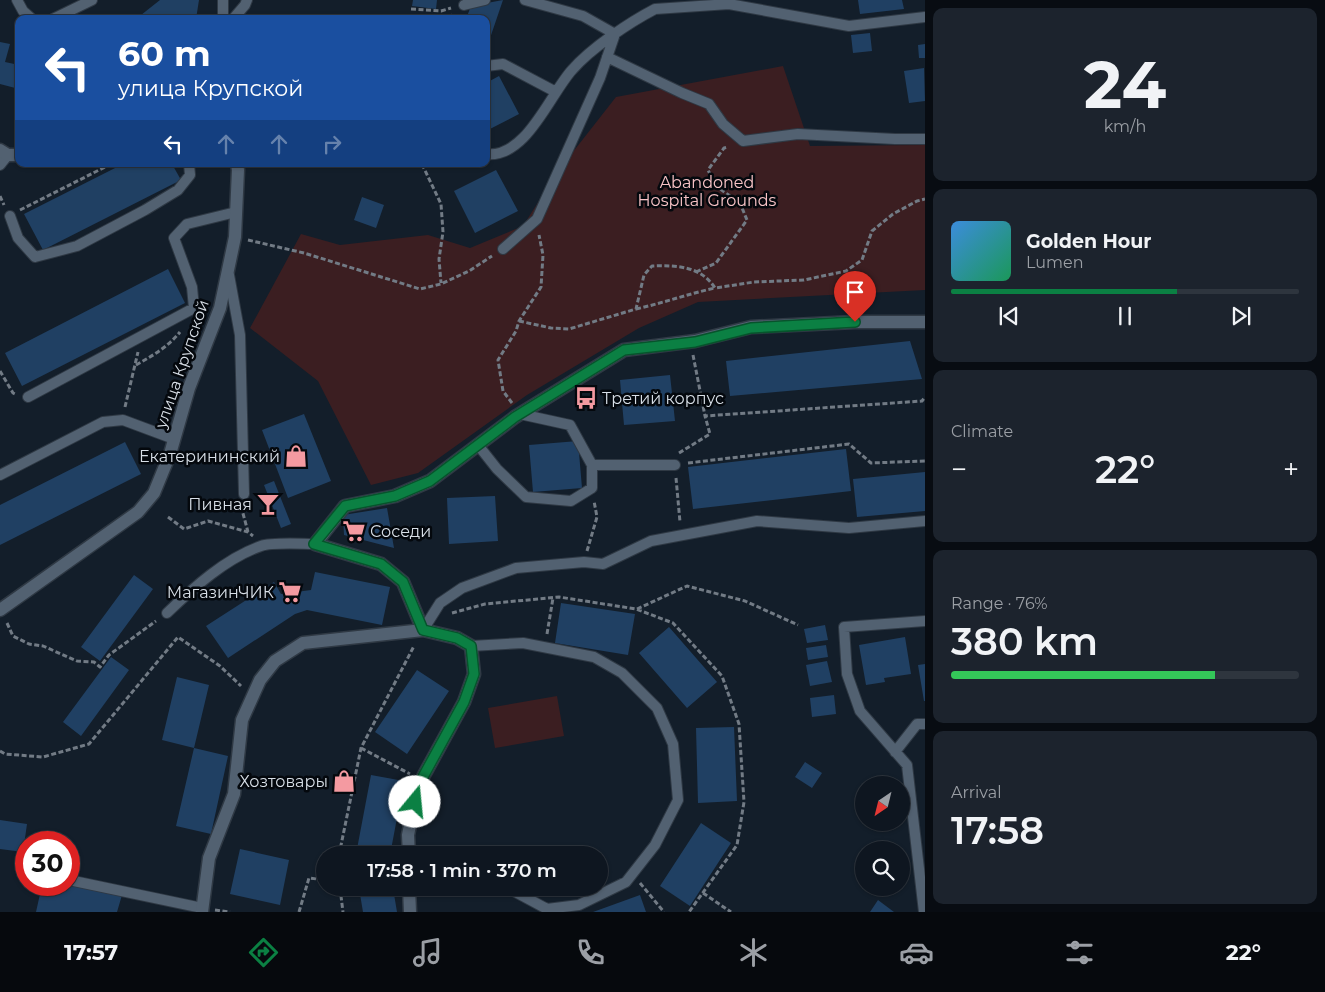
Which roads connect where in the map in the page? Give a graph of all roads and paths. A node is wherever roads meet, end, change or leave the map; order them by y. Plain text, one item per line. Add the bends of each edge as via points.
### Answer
1 (17, 0) edge
2 (92, 0) edge
3 (223, 0) edge
4 (247, 0) edge
5 (485, 0) edge
6 (525, 0) edge
7 (732, 2) edge
8 (464, 5) joint
9 (655, 5) edge
10 (411, 9) dead end
11 (28, 15) edge
12 (61, 15) edge
13 (223, 15) edge
14 (237, 15) edge
15 (925, 16) edge
16 (615, 34) junction
17 (608, 56) junction
18 (490, 66) edge
19 (556, 92) junction
20 (925, 138) edge
21 (743, 141) junction
22 (490, 154) edge
23 (105, 167) edge
24 (189, 167) edge
25 (238, 167) edge
26 (423, 167) edge
27 (925, 199) edge
28 (236, 212) junction
29 (10, 216) joint
30 (536, 219) junction
31 (235, 237) junction
32 (503, 248) joint
33 (228, 272) junction
34 (696, 272) junction
35 (441, 284) junction
36 (715, 288) junction
37 (194, 308) junction
38 (636, 309) junction
39 (519, 321) junction
40 (925, 322) edge
41 (142, 336) junction
42 (691, 342) junction
43 (135, 366) junction
44 (0, 371) edge
45 (28, 397) joint
46 (925, 397) edge
47 (520, 414) junction
48 (705, 416) junction
49 (123, 420) junction
50 (174, 439) junction
51 (478, 445) junction
52 (925, 461) edge
53 (592, 465) junction
54 (675, 465) junction
55 (0, 475) edge
56 (592, 488) junction
57 (244, 494) dead end
58 (168, 517) dead end
59 (925, 521) edge
60 (248, 532) dead end
61 (682, 535) junction
62 (314, 544) junction
63 (584, 562) junction
64 (553, 598) dead end
65 (636, 609) dead end
66 (0, 610) edge
67 (167, 613) joint
68 (925, 621) edge
69 (798, 625) dead end
70 (423, 630) junction
71 (471, 646) junction
72 (545, 647) junction
73 (252, 697) junction
74 (925, 724) edge
75 (361, 748) junction
76 (0, 751) edge
77 (895, 752) junction
78 (421, 780) junction
79 (341, 846) edge
80 (409, 846) edge
81 (632, 874) junction
82 (316, 879) edge
83 (80, 882) edge
84 (608, 890) edge
85 (703, 893) dead end
86 (341, 896) edge
87 (410, 896) edge
88 (523, 896) edge
89 (596, 896) edge
90 (202, 910) edge
91 (299, 912) edge
92 (343, 912) edge
93 (410, 912) edge
94 (664, 912) edge
95 (731, 912) edge
96 (924, 912) edge

1 - 11 lane
2 - 12 lane
3 - 13 lane
4 - 14 lane
5 - 8 lane
6 - 16 lane via 583,16
7 - 9 lane
7 - 15 lane via 849,26
8 - 10 path via 441,11
9 - 16 lane
16 - 17 lane
16 - 19 lane via 572,69
17 - 21 lane via 709,104 723,124
17 - 30 lane
18 - 19 lane via 503,64
19 - 22 lane via 535,126 513,146
20 - 21 lane via 798,134
21 - 34 path via 724,148 708,170 716,186 740,203 747,220 716,263
23 - 29 path
24 - 29 lane via 190,175 178,190 77,246 35,257 18,238
25 - 28 street, улица Крупской
26 - 35 path via 441,204 444,232 439,259
27 - 36 path via 893,214 872,231 862,260 846,271 804,280
28 - 31 street, улица Крупской
28 - 37 lane via 187,224 174,238 192,287
30 - 32 lane
30 - 39 path via 543,255 541,288
31 - 33 street, улица Крупской
31 - 35 path via 304,253 420,289
32 - 35 path via 469,271
33 - 50 street, улица Крупской via 220,308 189,388
33 - 57 lane via 240,335
34 - 36 path via 709,279
34 - 38 path via 673,265 652,266 644,275
36 - 38 path
37 - 41 lane
37 - 43 path via 190,320 174,340
38 - 39 path via 569,329
39 - 47 path via 498,360 503,391
40 - 42 street via 751,328
41 - 43 path
41 - 45 lane
42 - 47 street via 624,350
42 - 48 path
43 - 49 path
44 - 45 path via 13,393
46 - 48 path via 922,401
47 - 51 street
47 - 53 lane via 570,425
48 - 54 path via 710,434 678,453
49 - 50 lane
49 - 55 lane via 103,422
50 - 66 street, улица Крупской via 154,493 138,512
51 - 56 lane via 497,469 526,496 571,501
51 - 62 street via 430,481 395,496 345,506
52 - 54 path via 871,463 850,444
53 - 54 lane
53 - 56 lane
54 - 61 path
56 - 63 path via 597,517
58 - 60 path via 184,529 208,521
59 - 61 lane via 849,528 757,522
61 - 63 lane via 651,541 603,564
62 - 67 lane via 262,546 201,581
62 - 70 street via 381,564 403,582
63 - 70 lane via 516,568 462,588 440,603
64 - 72 path
65 - 69 path via 686,586 745,601
66 - 67 path via 13,636 77,661 94,662 100,667 109,655
68 - 77 lane via 844,627 847,674 860,712
70 - 71 street via 457,638
70 - 73 street via 303,643 275,662 260,680
70 - 75 path
71 - 72 lane via 524,643
71 - 78 street via 474,674 464,702
72 - 81 lane via 594,657 622,673 657,708 673,744 678,800 655,845
73 - 76 path via 220,666 178,637 89,744 43,757
73 - 90 street via 242,720 234,794 209,858
74 - 77 lane via 918,724
75 - 78 path
75 - 79 path
77 - 96 lane via 907,765
78 - 80 street via 408,835
81 - 84 lane via 626,882
81 - 94 path
82 - 91 path via 309,878
83 - 90 lane
85 - 95 path
86 - 92 path
87 - 93 street
88 - 89 lane via 547,909 579,904

